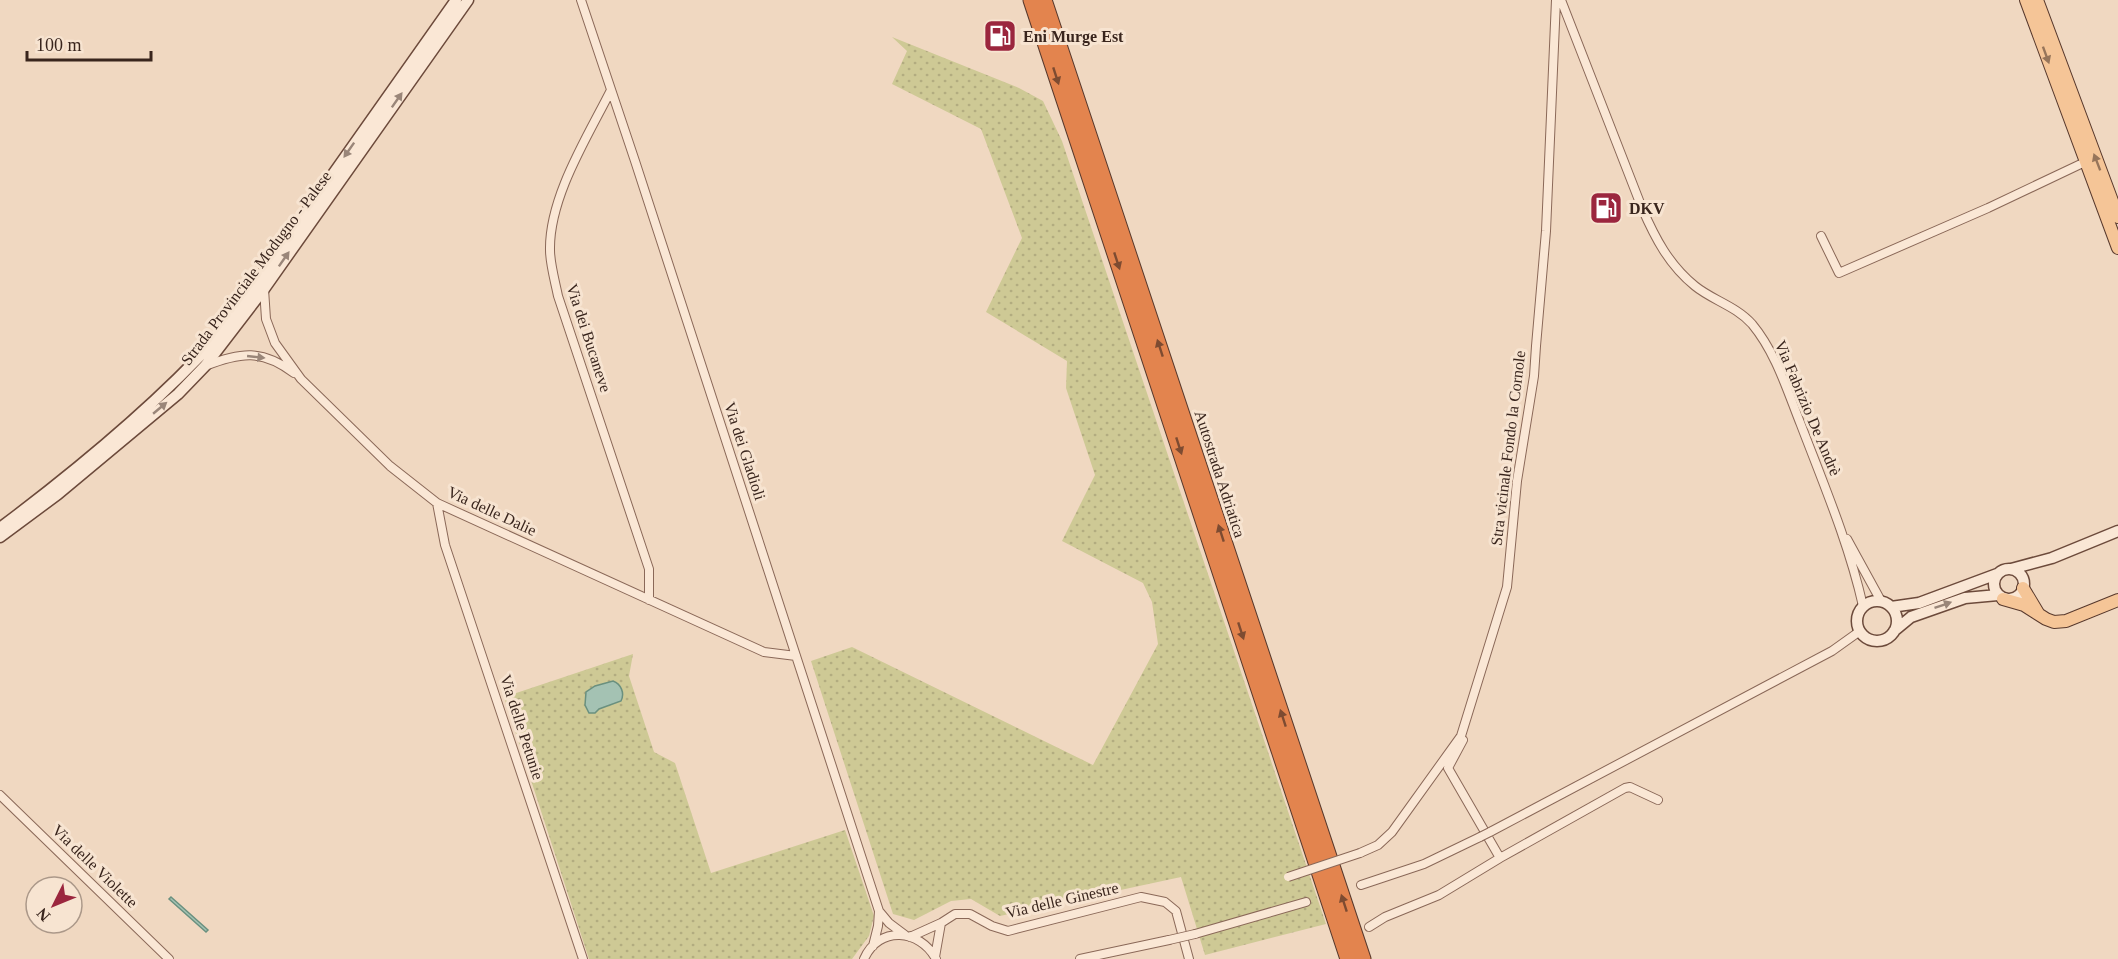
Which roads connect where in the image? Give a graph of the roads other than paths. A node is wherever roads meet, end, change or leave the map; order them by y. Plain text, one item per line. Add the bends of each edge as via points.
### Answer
1 (456, 0) edge
2 (468, 0) edge
3 (581, 0) edge
4 (1031, 0) edge
5 (1044, 0) edge
6 (1556, 0) edge
7 (1561, 0) edge
8 (2026, 0) edge
9 (2037, 0) edge
10 (611, 90) junction
11 (2085, 162) junction
12 (2118, 217) edge
13 (1821, 236) dead end
14 (2118, 248) edge
15 (264, 289) junction
16 (205, 366) junction
17 (301, 379) junction
18 (437, 503) junction
19 (0, 528) edge
20 (1842, 531) junction
21 (2118, 531) edge
22 (0, 537) edge
23 (2052, 558) junction
24 (2011, 569) junction
25 (1997, 574) junction
26 (2023, 583) junction
27 (2001, 597) junction
28 (649, 600) junction
29 (2118, 600) edge
30 (1886, 604) junction
31 (1863, 606) junction
32 (2038, 614) junction
33 (1860, 631) junction
34 (1893, 631) junction
35 (796, 656) junction
36 (1461, 735) junction
37 (0, 795) edge
38 (1658, 800) dead end
39 (1500, 858) junction
40 (1288, 877) dead end
41 (1361, 885) dead end
42 (1306, 903) dead end
43 (879, 911) junction
44 (941, 923) junction
45 (1369, 927) dead end
46 (908, 936) junction
47 (873, 946) junction
48 (158, 947) junction
49 (864, 958) edge
50 (935, 958) edge
51 (154, 959) edge
52 (170, 959) edge
53 (583, 959) edge
54 (1080, 959) edge
55 (1190, 959) edge
56 (1348, 959) edge
57 (1363, 959) edge

1 -> 19 main road, Strada Provinciale Modugno - Palese via 218,337 134,418 54,488
15 -> 2 main road, Strada Provinciale Modugno - Palese
3 - 10 street, Via dei Gladioli
4 -> 56 highway, Autostrada Adriatica
57 -> 5 highway, Autostrada Adriatica
6 - 36 street, Stra vicinale Fondo la Cornole via 1546,231 1534,376 1507,587
7 - 20 street, Via Fabrizio De Andrè via 1652,230 1667,258 1696,287 1750,322 1772,351
8 -> 11 main road
12 -> 9 main road
10 - 28 street, Via dei Bucaneve via 568,173 555,211 550,249 558,296 649,569
10 - 35 street, Via dei Gladioli
11 - 13 street via 1839,273
11 - 14 main road
15 - 16 main road, Strada Provinciale Modugno - Palese
15 - 17 street, Via delle Dalie via 266,319 275,343
16 -> 17 street via 255,355 277,361
22 -> 16 main road, Strada Provinciale Modugno - Palese via 178,394
17 - 18 street, Via delle Dalie via 390,466
18 - 28 street, Via delle Dalie
18 - 53 street, Via delle Petunie via 445,545
20 - 30 street
20 - 31 street
21 - 23 main road
23 - 24 main road
23 - 26 main road
24 - 25 main road
24 - 26 main road
25 - 27 main road via 1994,585
25 - 30 main road via 1919,603
26 - 27 main road via 2021,593 2013,599
26 - 32 main road
27 - 32 main road
34 -> 27 main road via 1911,617 1965,598
28 - 35 street, Via delle Dalie via 764,652
29 - 32 main road via 2066,621 2054,622
30 - 31 main road via 1871,602
30 - 34 main road via 1896,618
31 - 33 main road via 1857,618
33 - 34 main road via 1877,640
33 - 41 street, bridge via 1832,651 1490,832 1424,864
35 - 43 street, Via dei Gladioli
36 - 39 street via 1464,738 1449,768
36 - 40 street, Stra vicinale Fondo la Cornole, bridge via 1392,832 1378,845
37 - 48 street, Via delle Violette
38 - 39 street via 1625,788
39 - 45 street via 1439,895
42 - 54 street, bridge via 1195,934
43 - 46 street, Via dei Gladioli
43 - 47 street, Via dei Gladioli
44 - 46 street, Via delle Ginestre
44 - 50 street
44 - 55 street, Via delle Ginestre via 955,914 970,914 1008,931 1142,897 1165,902 1176,911
46 - 47 street via 894,935
46 - 50 street, Via dei Gladioli via 927,946
47 - 49 street, Via dei Gladioli
48 - 51 street
48 - 52 street, Via delle Violette

